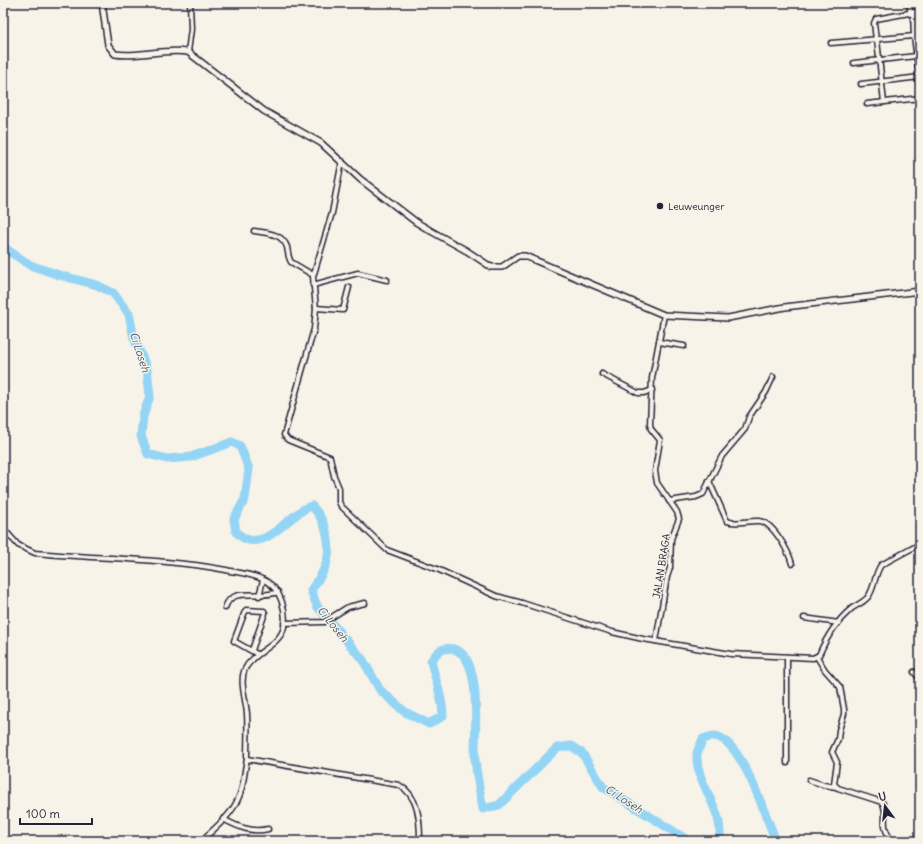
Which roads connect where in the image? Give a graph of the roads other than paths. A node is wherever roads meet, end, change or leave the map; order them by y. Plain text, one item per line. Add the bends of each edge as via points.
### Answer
1 (102, 3) edge
2 (190, 3) edge
3 (910, 3) edge
4 (920, 11) edge
5 (911, 13) junction
6 (914, 36) junction
7 (876, 40) junction
8 (831, 43) dead end
9 (188, 52) junction
10 (916, 56) junction
11 (879, 60) junction
12 (854, 62) dead end
13 (920, 77) edge
14 (882, 82) junction
15 (920, 83) edge
16 (861, 84) dead end
17 (920, 98) edge
18 (884, 102) junction
19 (867, 104) dead end
20 (342, 162) junction
21 (254, 231) dead end
22 (313, 280) junction
23 (387, 280) dead end
24 (349, 287) dead end
25 (920, 291) edge
26 (316, 308) junction
27 (664, 315) junction
28 (659, 342) junction
29 (684, 346) dead end
30 (602, 374) dead end
31 (773, 377) dead end
32 (652, 390) junction
33 (709, 481) junction
34 (669, 501) junction
35 (3, 528) edge
36 (920, 544) edge
37 (792, 564) dead end
38 (263, 580) junction
39 (278, 592) junction
40 (259, 596) junction
41 (365, 603) dead end
42 (225, 608) dead end
43 (804, 618) dead end
44 (839, 622) junction
45 (284, 623) junction
46 (656, 641) junction
47 (252, 650) junction
48 (257, 654) junction
49 (787, 656) junction
50 (817, 657) junction
51 (914, 672) dead end
52 (920, 679) edge
53 (247, 759) junction
54 (787, 763) dead end
55 (808, 780) dead end
56 (836, 786) junction
57 (223, 820) junction
58 (268, 829) dead end
59 (201, 841) edge
60 (420, 841) edge
61 (892, 841) edge

1 - 9 street via 108,45 114,54 134,55 176,50
2 - 9 street via 191,29
3 - 5 street
4 - 5 street
5 - 6 street
5 - 7 street via 876,19
6 - 7 street
6 - 10 street
7 - 8 street
7 - 11 street
9 - 20 street via 264,110 321,143
10 - 11 street
10 - 13 street
11 - 12 street
11 - 14 street
13 - 14 street
13 - 15 street
14 - 16 street
14 - 18 street
17 - 18 street
18 - 19 street
20 - 22 street via 332,212
20 - 27 street via 416,222 491,267 502,267 518,256 525,256
21 - 22 street via 270,233 281,238 291,262
22 - 23 street via 358,273
22 - 26 street
24 - 26 street via 343,310
25 - 27 street via 786,307 728,318
26 - 46 street via 314,329 284,435 288,440 330,456 339,488 339,502 343,510 387,550 436,569 476,589 612,632
27 - 28 street, JALAN BRAGA
28 - 29 street
28 - 32 street, JALAN BRAGA
30 - 32 street via 638,393
31 - 33 street via 749,417 745,429 722,456
32 - 34 street, JALAN BRAGA via 650,424 660,440 655,476
33 - 34 street via 700,496
33 - 37 street via 728,521 763,522 782,541
34 - 46 street, JALAN BRAGA via 679,519 671,539 670,568
35 - 38 street via 18,545 35,553 190,563
36 - 44 street via 881,565 870,594
38 - 39 street
38 - 40 street
39 - 40 street
39 - 45 street via 284,609
40 - 42 street via 237,595 230,598
41 - 45 street via 348,607 327,620 315,623
43 - 44 street
44 - 50 street
45 - 48 street via 282,632
46 - 49 street via 731,654
47 - 47 street via 235,642 234,639 246,610 251,609 264,611 265,614
47 - 48 street
48 - 53 street via 244,671
49 - 50 street
49 - 54 street
50 - 56 street via 840,686 844,709 838,739 832,752 837,762 834,778
51 - 52 street
53 - 57 street via 238,799
53 - 60 street via 399,785 408,792 417,807
55 - 56 street
56 - 61 street via 882,802 885,808 884,829
57 - 58 street via 255,831
57 - 59 street

